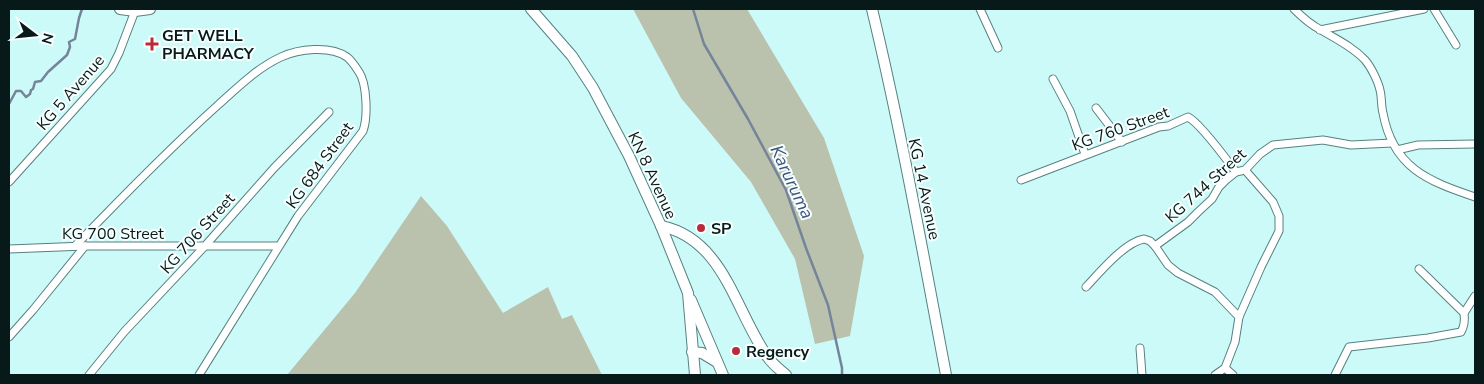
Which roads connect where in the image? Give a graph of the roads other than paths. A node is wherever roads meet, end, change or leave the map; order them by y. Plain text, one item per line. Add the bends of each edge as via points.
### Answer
1 (120, 9) edge
2 (150, 9) edge
3 (531, 9) edge
4 (872, 9) edge
5 (980, 9) edge
6 (1294, 9) edge
7 (1424, 9) edge
8 (1434, 9) edge
9 (135, 10) junction
10 (1320, 30) junction
11 (1456, 44) dead end
12 (998, 48) dead end
13 (1053, 79) dead end
14 (1096, 108) dead end
15 (329, 112) dead end
16 (1122, 142) junction
17 (1475, 144) edge
18 (1395, 147) junction
19 (1085, 154) junction
20 (1245, 170) junction
21 (1236, 172) junction
22 (1021, 180) dead end
23 (9, 182) edge
24 (1475, 197) edge
25 (661, 226) junction
26 (75, 246) junction
27 (85, 246) junction
28 (278, 246) junction
29 (1155, 246) junction
30 (204, 247) junction
31 (9, 249) edge
32 (1419, 268) dead end
33 (1086, 287) dead end
34 (688, 293) junction
35 (1475, 296) edge
36 (1464, 313) junction
37 (1239, 317) junction
38 (691, 337) junction
39 (9, 338) edge
40 (710, 343) junction
41 (1140, 348) dead end
42 (692, 352) junction
43 (716, 361) junction
44 (1225, 368) junction
45 (694, 373) edge
46 (89, 375) edge
47 (199, 375) edge
48 (723, 375) edge
49 (786, 375) edge
50 (946, 375) edge
51 (1142, 375) edge
52 (1215, 375) edge
53 (1234, 375) edge
54 (1335, 375) edge

1 - 9 main road
2 - 9 main road
3 - 25 main road, KN 8 Avenue via 572,56 593,88
4 - 50 main road, KG 14 Avenue
5 - 12 street
6 - 10 street
7 - 10 street
8 - 11 street
9 - 23 street, KG 5 Avenue via 111,69
10 - 18 street via 1332,35 1366,61 1380,89 1384,120
13 - 19 street via 1070,111
14 - 16 street
15 - 30 street, KG 706 Street
16 - 19 street, KG 760 Street
16 - 21 street, KG 760 Street via 1190,118
17 - 18 street, KG 744 Street
18 - 20 street, KG 744 Street via 1323,140 1273,145
18 - 24 street via 1418,173
19 - 22 street, KG 760 Street
20 - 21 street, KG 744 Street
20 - 37 street via 1273,202 1279,216 1279,231
21 - 29 street, KG 744 Street via 1188,222
25 - 34 main road, KN 8 Avenue
25 - 49 main road via 687,236 712,258 763,350
26 - 27 street, KG 700 Street
26 - 28 street, KG 684 Street via 190,130 247,80 290,53 330,50 346,57 360,74 365,95 364,126
26 - 31 street, KG 700 Street
27 - 30 street, KG 700 Street
27 - 39 street
28 - 30 street, KG 700 Street
28 - 47 street, KG 684 Street
29 - 33 street via 1144,239 1132,243
29 - 37 street via 1178,274 1215,292
30 - 46 street, KG 706 Street via 124,332
32 - 36 street
34 - 38 main road, KN 8 Avenue
34 - 40 main road
35 - 36 street
36 - 54 street via 1461,332 1349,347
37 - 44 street via 1235,342
38 - 40 main road
38 - 42 main road, KN 8 Avenue
40 - 43 main road
41 - 51 street
42 - 43 main road via 702,353
42 - 45 main road, KN 8 Avenue
43 - 45 main road
43 - 48 main road
44 - 52 street
44 - 53 street

